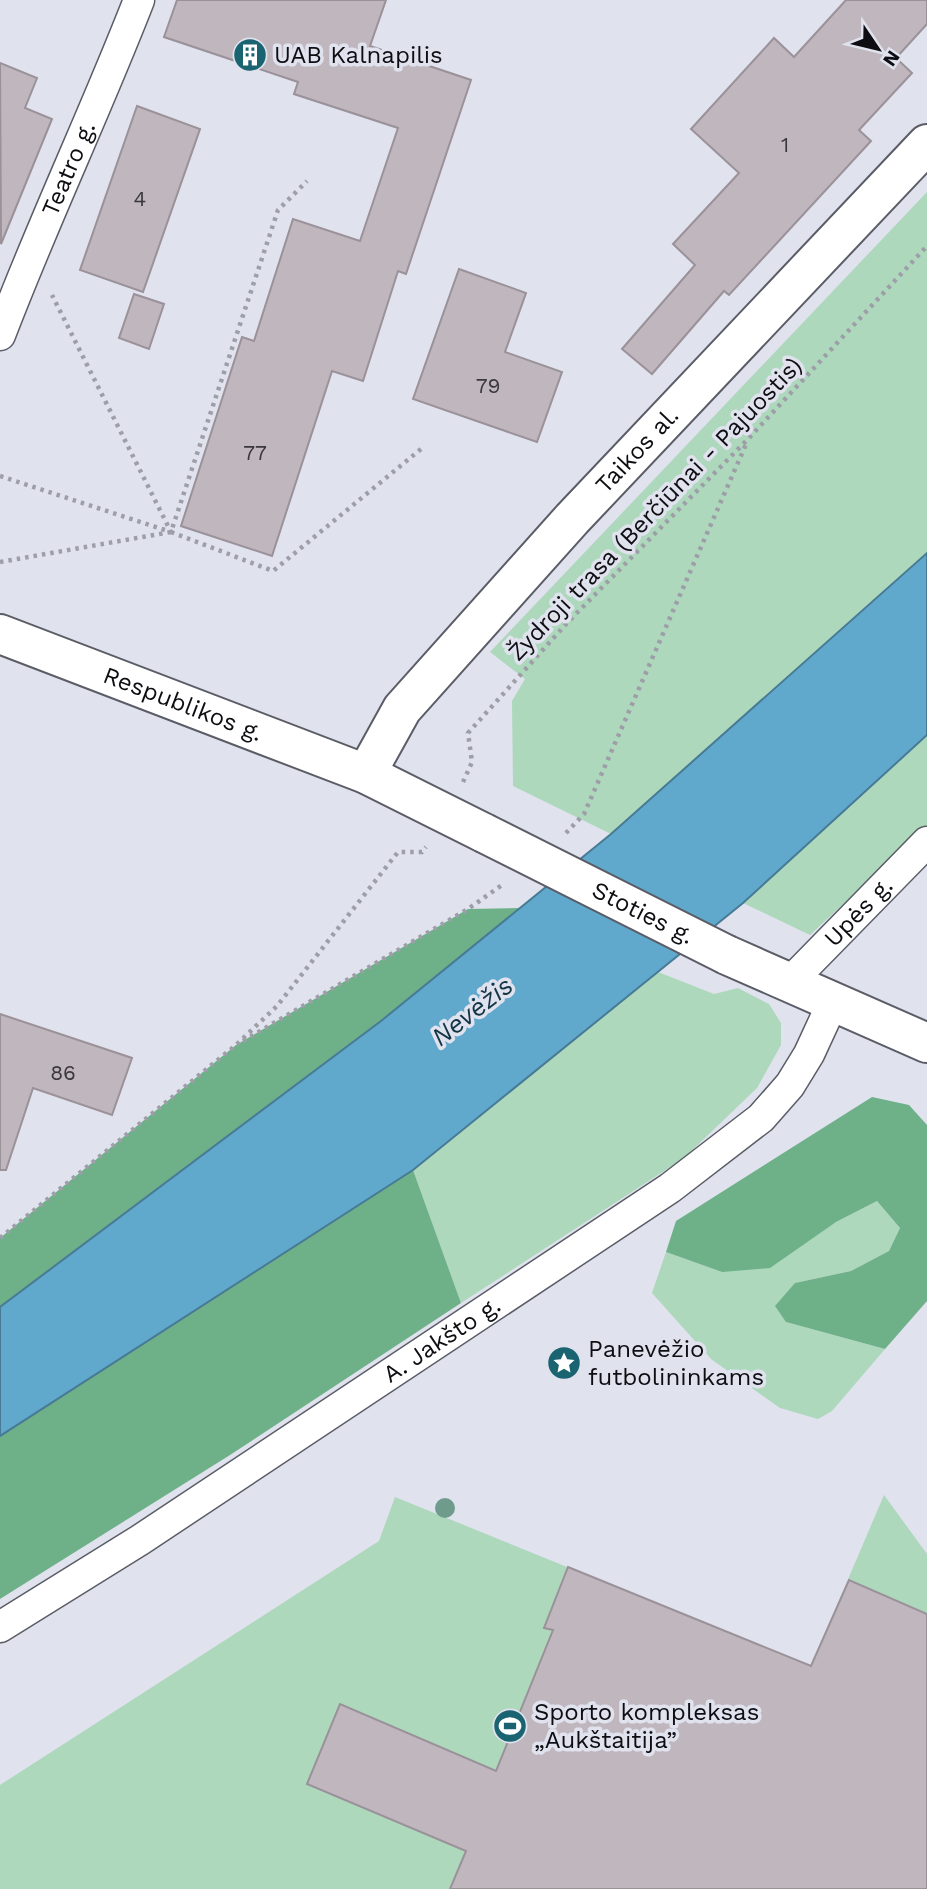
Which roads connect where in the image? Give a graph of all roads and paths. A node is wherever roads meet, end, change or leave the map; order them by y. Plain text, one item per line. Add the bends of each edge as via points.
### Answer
1 (139, 0) edge
2 (927, 144) edge
3 (307, 181) dead end
4 (927, 246) edge
5 (31, 254) junction
6 (0, 335) edge
7 (748, 438) junction
8 (421, 449) dead end
9 (0, 476) edge
10 (171, 532) junction
11 (0, 562) edge
12 (0, 634) edge
13 (366, 774) junction
14 (584, 814) dead end
15 (449, 815) junction
16 (927, 842) edge
17 (468, 909) dead end
18 (790, 982) junction
19 (833, 1002) junction
20 (927, 1043) edge
21 (236, 1045) junction
22 (0, 1238) edge
23 (0, 1627) edge

1 - 5 street, Teatro g.
2 - 13 main road, Taikos al. via 572,519 402,709
3 - 10 path via 278,210
4 - 7 path, Žydroji trasa (Berčiūnai - Pajuostis)
5 - 6 street, Teatro g.
5 - 10 path
7 - 14 path
7 - 15 path, Žydroji trasa (Berčiūnai - Pajuostis) via 566,623 468,733 472,762
8 - 10 path via 273,571
9 - 10 path
10 - 11 path
12 - 13 main road, Respublikos g.
13 - 15 main road, Stoties g.
15 - 18 main road, Stoties g., bridge
15 - 21 path via 422,852 398,852 276,1006
16 - 18 street, Upės g.
17 - 21 path
18 - 19 main road, Stoties g.
19 - 20 main road, Stoties g.
19 - 23 street, A. Jakšto g. via 790,1085 761,1118 670,1188 140,1540
21 - 22 path

